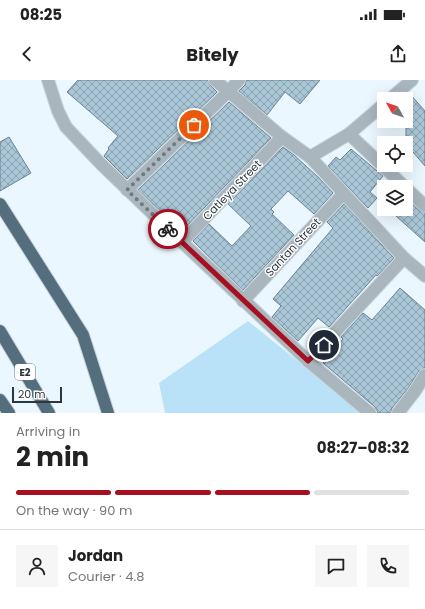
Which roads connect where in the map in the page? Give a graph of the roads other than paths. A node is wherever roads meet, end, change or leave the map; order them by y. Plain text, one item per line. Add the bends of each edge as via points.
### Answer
1 (48, 80) edge
2 (215, 80) edge
3 (239, 80) edge
4 (412, 80) edge
5 (228, 92) junction
6 (398, 92) edge
7 (377, 110) edge
8 (349, 134) junction
9 (282, 137) junction
10 (310, 157) junction
11 (398, 180) edge
12 (127, 190) junction
13 (343, 194) junction
14 (413, 194) edge
15 (0, 204) edge
16 (425, 206) edge
17 (182, 242) junction
18 (404, 258) junction
19 (425, 276) edge
20 (243, 301) junction
21 (0, 331) edge
22 (308, 361) junction
23 (425, 375) edge
24 (0, 400) edge
25 (9, 413) edge
26 (49, 413) edge
27 (108, 413) edge
28 (370, 413) edge
29 (398, 413) edge

1 - 12 street via 66,128
2 - 5 street
3 - 5 street
4 - 6 street
5 - 9 street
5 - 12 street
7 - 8 street
8 - 10 street
8 - 11 street
9 - 10 street
9 - 17 street, Catleya Street
10 - 13 street
12 - 17 street
13 - 18 street
13 - 20 street, Santan Street
14 - 16 street
15 - 27 highway via 83,335
17 - 20 street
18 - 19 street
18 - 22 street
20 - 22 street
21 - 26 highway, E2
22 - 28 street
23 - 29 street
24 - 25 highway

